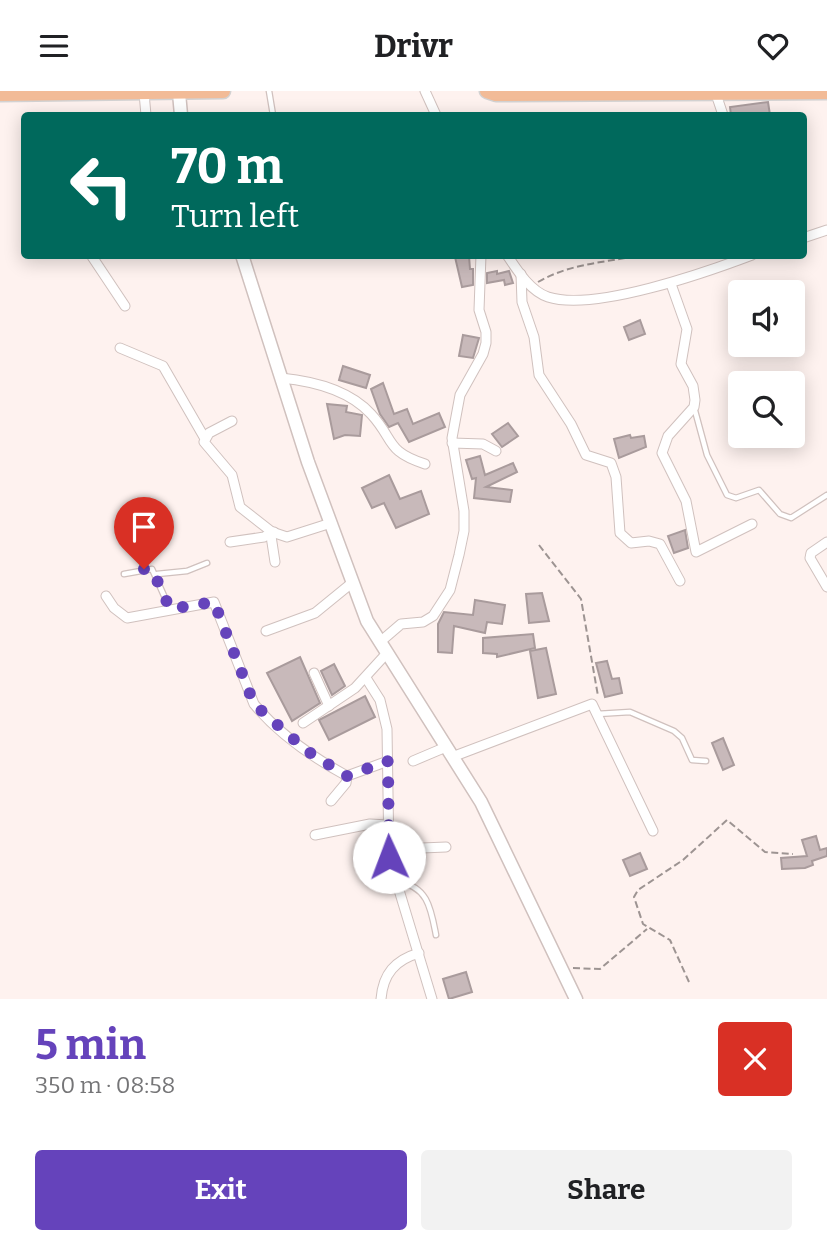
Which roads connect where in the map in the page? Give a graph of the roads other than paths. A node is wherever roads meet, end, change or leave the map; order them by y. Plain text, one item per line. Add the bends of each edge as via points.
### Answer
1 (223, 91) edge
2 (269, 91) edge
3 (425, 91) edge
4 (487, 91) edge
5 (179, 92) edge
6 (715, 92) edge
7 (827, 92) edge
8 (144, 93) junction
9 (0, 94) edge
10 (146, 112) edge
11 (181, 112) edge
12 (272, 112) edge
13 (435, 112) edge
14 (722, 112) edge
15 (827, 230) edge
16 (807, 236) edge
17 (94, 259) edge
18 (243, 259) edge
19 (481, 259) edge
20 (510, 259) edge
21 (741, 259) edge
22 (521, 274) junction
23 (671, 284) junction
24 (125, 306) dead end
25 (120, 348) dead end
26 (281, 378) junction
27 (694, 407) junction
28 (232, 421) dead end
29 (204, 437) junction
30 (452, 443) junction
31 (496, 451) dead end
32 (425, 464) dead end
33 (827, 495) edge
34 (331, 523) junction
35 (752, 524) dead end
36 (273, 532) junction
37 (230, 542) dead end
38 (827, 542) edge
39 (275, 562) dead end
40 (206, 563) dead end
41 (124, 574) dead end
42 (157, 574) junction
43 (352, 582) junction
44 (680, 582) dead end
45 (827, 587) edge
46 (106, 596) dead end
47 (170, 609) junction
48 (266, 631) dead end
49 (383, 647) junction
50 (314, 673) dead end
51 (366, 678) junction
52 (329, 706) junction
53 (597, 714) junction
54 (303, 723) dead end
55 (449, 752) junction
56 (388, 761) junction
57 (413, 761) dead end
58 (706, 761) dead end
59 (347, 776) junction
60 (331, 801) dead end
61 (388, 825) junction
62 (653, 831) dead end
63 (316, 835) dead end
64 (446, 847) dead end
65 (389, 857) junction
66 (397, 882) junction
67 (436, 935) dead end
68 (419, 953) junction
69 (381, 999) edge
70 (432, 999) edge
71 (576, 999) edge

1 - 5 main road
2 - 12 lane
3 - 13 street
4 - 6 main road via 496,95
5 - 8 main road
5 - 11 street
6 - 7 main road
6 - 14 street
8 - 9 main road
8 - 10 street
15 - 16 street
17 - 24 street
18 - 26 street
19 - 30 street via 479,310 486,343 460,395
20 - 22 street
21 - 23 street
22 - 23 street via 547,297 565,300
22 - 44 street via 522,302 534,337 539,375 586,455 611,463 620,533 631,543 660,544
23 - 27 street via 687,329 681,364 695,392
25 - 29 street via 163,366
26 - 32 street via 310,381 363,407 399,453
26 - 34 street
27 - 33 lane via 707,455 727,495 736,498 759,490 779,514 791,518
27 - 35 street via 668,436 662,453 686,501 696,552
28 - 29 street
29 - 36 street via 232,475 240,507
30 - 31 street via 483,444
30 - 49 street via 464,531 450,590 433,617 401,624
34 - 36 street via 287,537
34 - 43 street
36 - 37 street
36 - 39 street
38 - 45 street via 811,552 810,558
40 - 42 lane via 187,571
41 - 42 lane via 152,569
42 - 47 lane
43 - 48 street via 315,613
43 - 49 street
46 - 47 street via 127,618
47 - 59 street via 214,602 254,704 307,751
49 - 51 street
49 - 55 street
50 - 52 street
51 - 52 street
51 - 56 street via 385,715
52 - 54 street
53 - 55 street via 592,704
53 - 58 lane via 635,714 679,735 695,762
53 - 62 street
55 - 57 street
55 - 71 street via 481,802
56 - 59 street
56 - 61 street
59 - 60 street
61 - 63 street
61 - 65 street
64 - 65 street
65 - 66 street
66 - 67 lane via 420,890 432,910
66 - 68 street
68 - 69 street via 388,971
68 - 70 street

